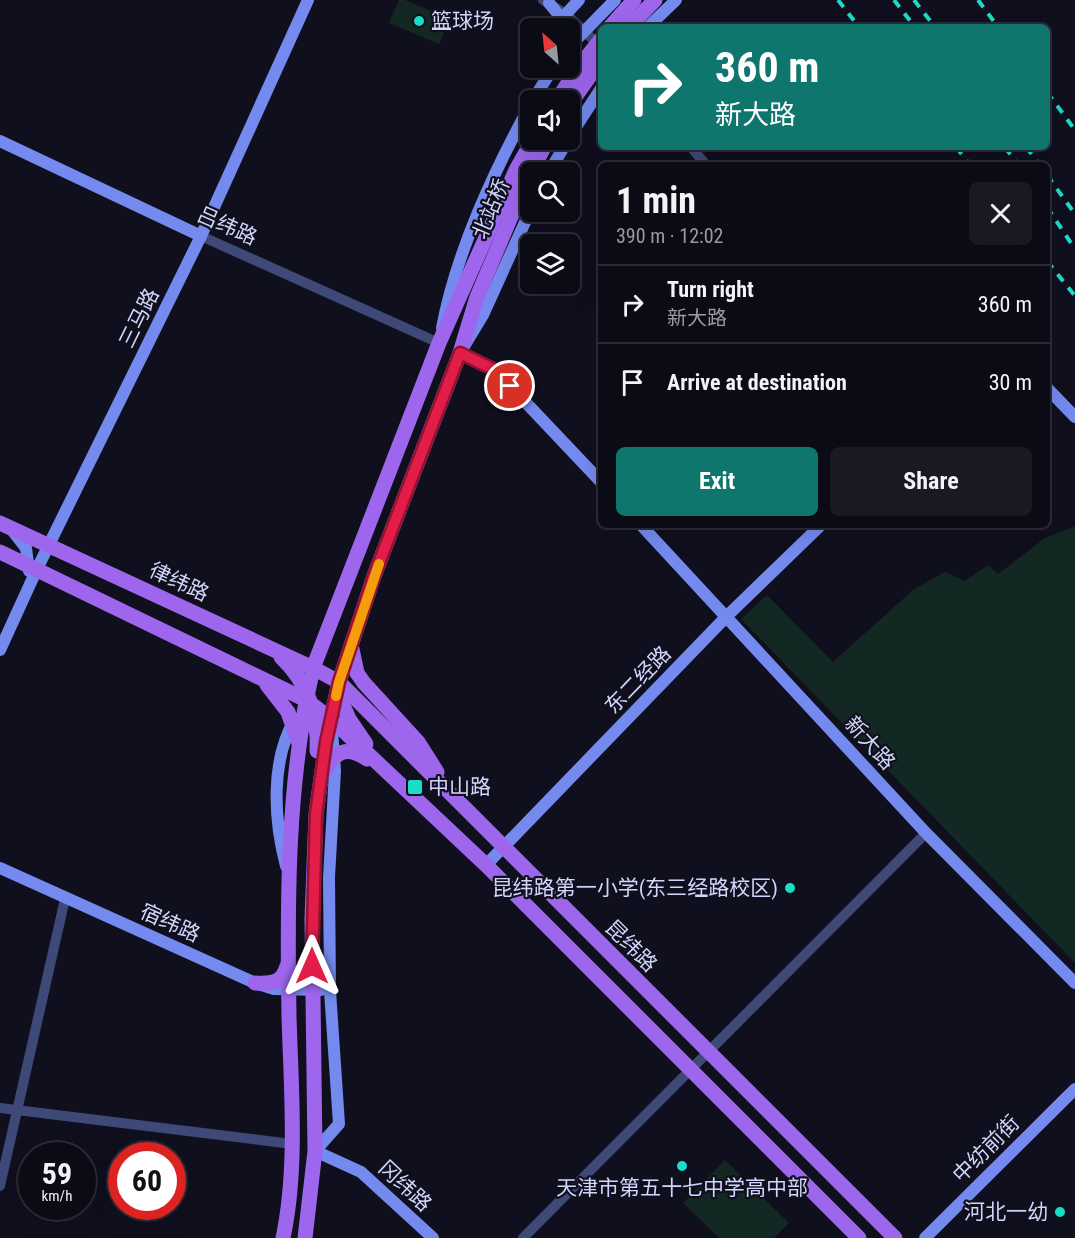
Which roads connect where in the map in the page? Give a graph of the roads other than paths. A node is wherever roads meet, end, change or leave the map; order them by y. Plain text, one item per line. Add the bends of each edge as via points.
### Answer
1 (308, 0) edge
2 (579, 0) edge
3 (615, 0) edge
4 (634, 0) edge
5 (655, 0) edge
6 (676, 0) edge
7 (546, 1) edge
8 (566, 14) junction
9 (559, 18) edge
10 (613, 24) edge
11 (632, 24) edge
12 (651, 24) edge
13 (585, 31) junction
14 (580, 36) edge
15 (598, 43) edge
16 (598, 43) edge
17 (598, 65) edge
18 (564, 90) edge
19 (580, 90) edge
20 (598, 93) edge
21 (580, 121) edge
22 (520, 124) edge
23 (0, 141) edge
24 (528, 150) edge
25 (543, 150) edge
26 (694, 150) edge
27 (704, 162) edge
28 (525, 222) edge
29 (201, 236) junction
30 (471, 293) junction
31 (439, 343) junction
32 (460, 353) junction
33 (1050, 391) edge
34 (1075, 417) edge
35 (598, 479) edge
36 (4, 524) edge
37 (644, 528) edge
38 (818, 528) edge
39 (49, 545) junction
40 (0, 552) edge
41 (33, 567) junction
42 (336, 608) junction
43 (727, 616) junction
44 (353, 640) junction
45 (266, 645) junction
46 (0, 650) edge
47 (313, 668) junction
48 (256, 676) junction
49 (335, 683) junction
50 (308, 699) junction
51 (331, 719) junction
52 (293, 723) junction
53 (299, 747) junction
54 (334, 755) junction
55 (383, 768) junction
56 (445, 788) junction
57 (319, 790) junction
58 (926, 833) junction
59 (503, 847) junction
60 (486, 865) junction
61 (0, 868) edge
62 (288, 872) junction
63 (65, 898) junction
64 (288, 963) junction
65 (255, 983) junction
66 (1075, 983) edge
67 (289, 989) junction
68 (312, 990) junction
69 (330, 991) junction
70 (708, 1052) junction
71 (690, 1069) junction
72 (1075, 1089) edge
73 (0, 1108) edge
74 (16, 1109) junction
75 (292, 1144) junction
76 (315, 1151) junction
77 (0, 1186) edge
78 (283, 1238) edge
79 (305, 1238) edge
80 (433, 1238) edge
81 (523, 1238) edge
82 (859, 1238) edge
83 (895, 1238) edge
84 (925, 1238) edge

1 - 29 street, 三马路
2 - 8 street
3 - 13 street
4 - 10 main road
5 - 11 main road
6 - 12 street
7 - 8 street
7 - 9 street
8 - 13 street
13 - 14 street
13 - 15 street
16 - 18 main road, bridge
17 - 19 main road
20 - 21 street
22 - 31 street via 476,217 447,300
23 - 29 street, 吕纬路
24 - 30 main road, 北站桥 via 512,180
25 - 30 main road, 北站桥
26 - 27 street
28 - 32 street via 483,315
29 - 31 street, 吕纬路
29 - 39 street, 三马路
30 - 31 main road
30 - 32 main road
31 - 42 main road
32 - 35 street via 495,370
32 - 44 main road
33 - 34 street
36 - 39 main road, 律纬路
36 - 41 street via 26,548
37 - 43 street, 新大路
38 - 43 street, 东二经路
39 - 41 street, 三马路
39 - 45 main road, 律纬路
40 - 41 main road
41 - 46 street, 三马路
41 - 48 main road
42 - 47 main road
42 - 49 main road via 328,648
43 - 58 street, 新大路
43 - 59 street, 东二经路
44 - 49 main road
44 - 56 main road via 357,673 418,742
45 - 47 main road, 律纬路
45 - 50 main road via 292,667
47 - 49 main road, 律纬路
47 - 50 main road
48 - 50 main road
48 - 52 main road via 282,702
49 - 51 main road
49 - 55 main road via 349,719
49 - 56 main road, 昆纬路
50 - 51 main road
50 - 52 street
50 - 53 main road
50 - 57 main road via 317,732
51 - 54 street
51 - 55 main road
51 - 57 main road
52 - 53 main road
52 - 62 street via 284,743 278,795 280,839
53 - 62 main road
54 - 55 main road via 356,753
54 - 57 main road
54 - 69 street
55 - 60 main road
56 - 59 main road, 昆纬路
57 - 68 main road
58 - 66 street, 新大路
58 - 70 street
59 - 60 street, 东二经路
59 - 70 main road, 昆纬路
60 - 71 main road
61 - 63 street, 宿纬路
62 - 64 main road
63 - 65 street, 宿纬路
63 - 74 street
64 - 65 main road via 279,981
64 - 67 main road
65 - 67 street, 宿纬路
67 - 68 street, 宿纬路
67 - 75 main road
68 - 69 street, 宿纬路
68 - 76 main road
69 - 76 street via 339,1124
70 - 71 street
70 - 83 main road, 昆纬路
71 - 81 street
71 - 82 main road
72 - 84 street, 中纺前街
73 - 74 street
74 - 75 street
74 - 77 street
75 - 78 main road
76 - 79 main road
76 - 80 street, 冈纬路 via 361,1172

